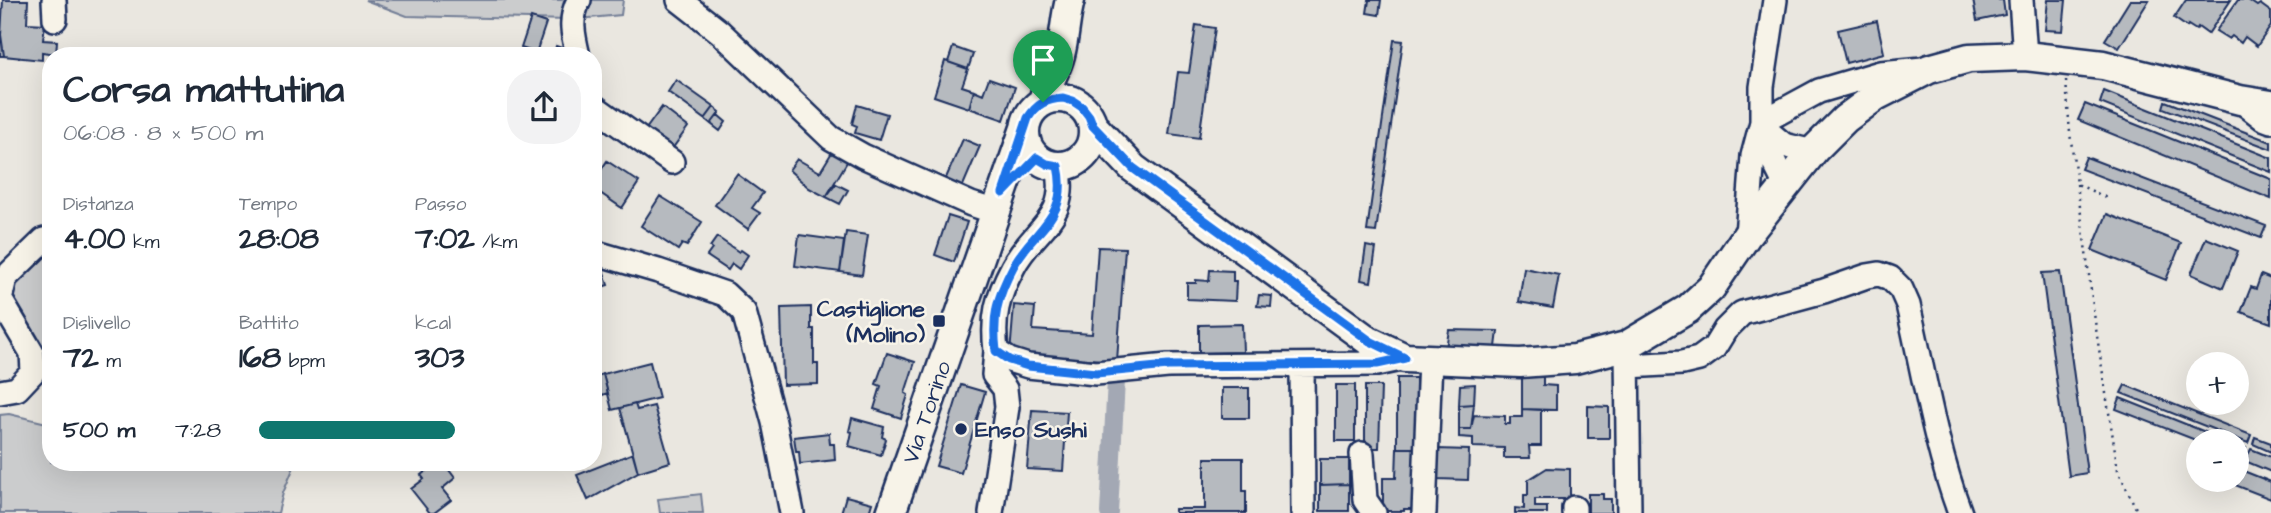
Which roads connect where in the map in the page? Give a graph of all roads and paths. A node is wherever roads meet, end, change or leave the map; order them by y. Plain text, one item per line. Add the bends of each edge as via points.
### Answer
1 (579, 0) edge
2 (679, 0) edge
3 (1070, 0) edge
4 (1775, 0) edge
5 (2021, 0) edge
6 (576, 47) edge
7 (1060, 55) junction
8 (2025, 56) junction
9 (2065, 61) junction
10 (1929, 69) junction
11 (2239, 100) junction
12 (1073, 101) junction
13 (1043, 102) junction
14 (2271, 105) edge
15 (602, 112) edge
16 (2271, 121) edge
17 (1761, 124) junction
18 (1093, 126) junction
19 (1025, 128) junction
20 (1813, 152) junction
21 (1753, 156) junction
22 (672, 162) dead end
23 (1057, 162) junction
24 (1133, 168) junction
25 (2077, 184) junction
26 (1784, 189) junction
27 (2107, 198) dead end
28 (999, 202) junction
29 (1747, 235) junction
30 (42, 242) edge
31 (602, 255) edge
32 (996, 351) junction
33 (1627, 356) junction
34 (1417, 359) junction
35 (1302, 366) junction
36 (0, 392) edge
37 (1362, 454) dead end
38 (792, 513) edge
39 (891, 513) edge
40 (990, 513) edge
41 (1303, 513) edge
42 (1374, 513) edge
43 (1424, 513) edge
44 (1629, 513) edge
45 (1960, 513) edge
46 (2138, 513) edge

1 - 6 street via 573,12
2 - 28 street via 720,32 831,138 971,204
3 - 7 main road
4 - 17 street
5 - 8 street
7 - 12 main road
7 - 13 main road
8 - 9 main road
8 - 10 main road via 1969,58
9 - 11 main road via 2103,65
9 - 25 path
10 - 17 street via 1880,73 1819,91
10 - 20 main road via 1845,118
11 - 14 main road
11 - 16 street
12 - 13 main road
12 - 18 main road
13 - 19 main road
15 - 22 street
17 - 20 street via 1784,145
17 - 21 street
17 - 26 street
18 - 23 main road via 1090,146
18 - 24 main road
19 - 23 main road via 1030,150
19 - 28 main road, Via Torino
20 - 26 main road
21 - 26 street via 1764,181
21 - 29 street
23 - 24 main road
23 - 28 main road
23 - 32 street via 1061,179 1058,203 1014,265 995,310
24 - 34 main road via 1370,341
25 - 27 path
25 - 46 path via 2118,470
26 - 29 main road
28 - 39 main road, Via Torino
29 - 33 main road via 1711,288
30 - 36 street via 5,278 0,299 32,353 33,372 17,389
31 - 38 street via 725,294 744,312 774,422
32 - 35 street via 1028,366 1096,373 1168,366
32 - 40 street via 994,375 1005,389 1007,407
33 - 34 main road via 1520,363
33 - 44 street
33 - 45 street via 1682,363 1699,359 1742,313 1867,276 1890,278 1908,305 1934,428
34 - 35 street
34 - 43 street
35 - 41 street
37 - 42 street via 1365,500

